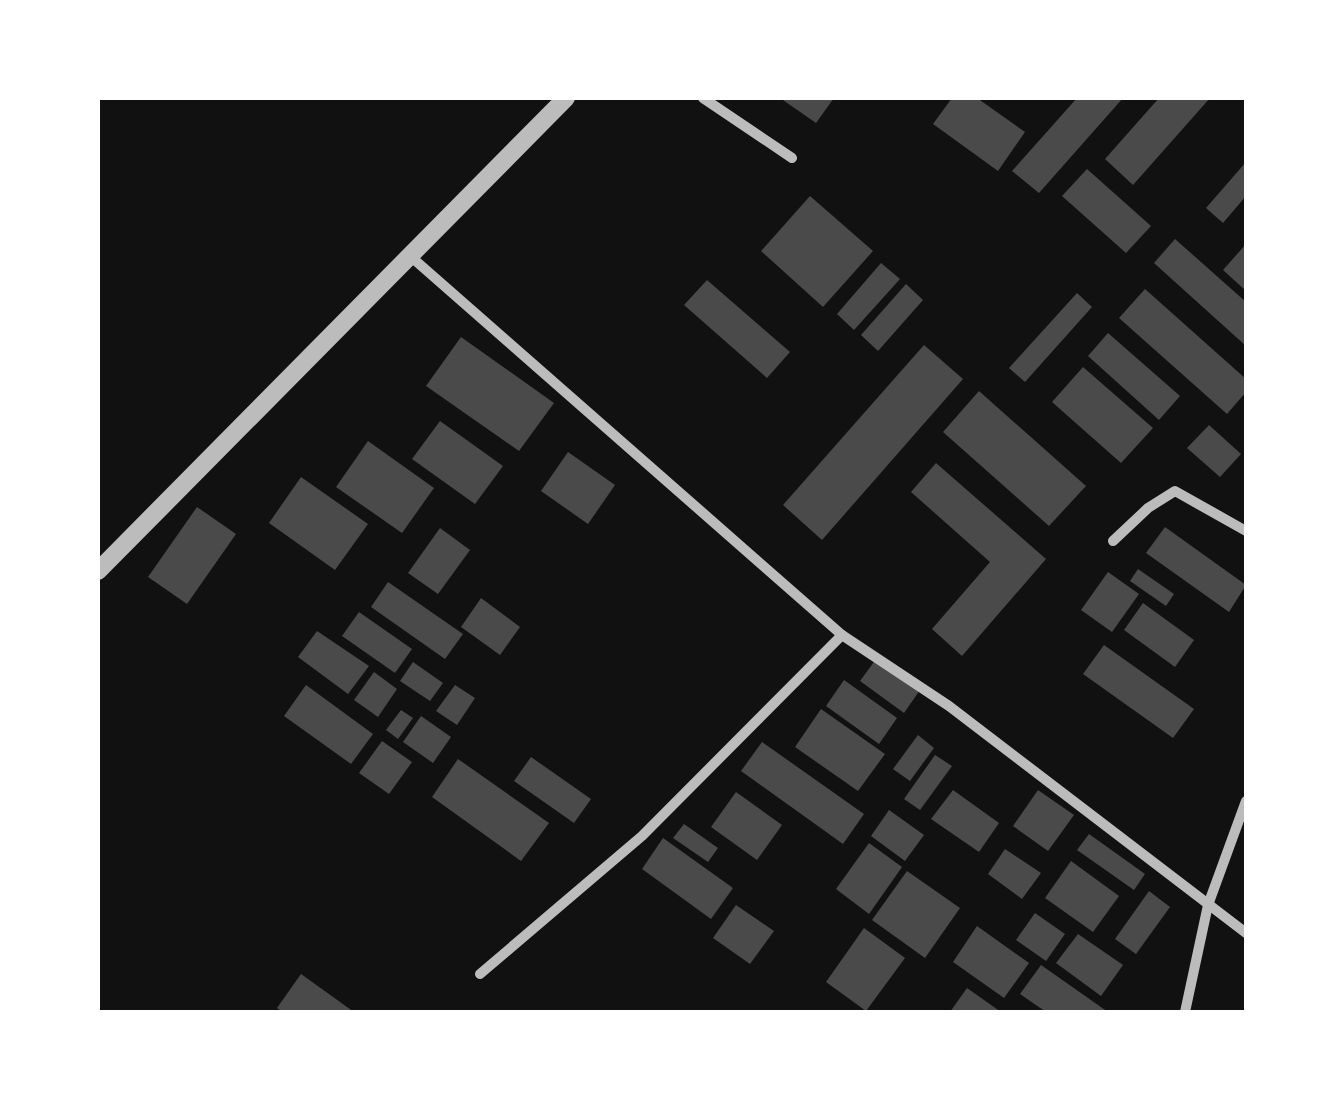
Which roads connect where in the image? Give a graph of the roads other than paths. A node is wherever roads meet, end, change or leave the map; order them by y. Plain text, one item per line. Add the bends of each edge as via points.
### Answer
1 (566, 98) edge
2 (703, 98) edge
3 (792, 158) dead end
4 (408, 254) junction
5 (1246, 531) edge
6 (1113, 540) dead end
7 (98, 571) edge
8 (842, 635) junction
9 (1246, 801) edge
10 (1208, 906) junction
11 (1246, 933) edge
12 (480, 974) dead end
13 (1185, 1012) edge

1 - 4 street
2 - 3 street
4 - 7 street
4 - 8 street
5 - 6 street via 1175,492
8 - 10 street via 948,706
8 - 12 street via 642,836
9 - 10 street
10 - 11 street
10 - 13 street

